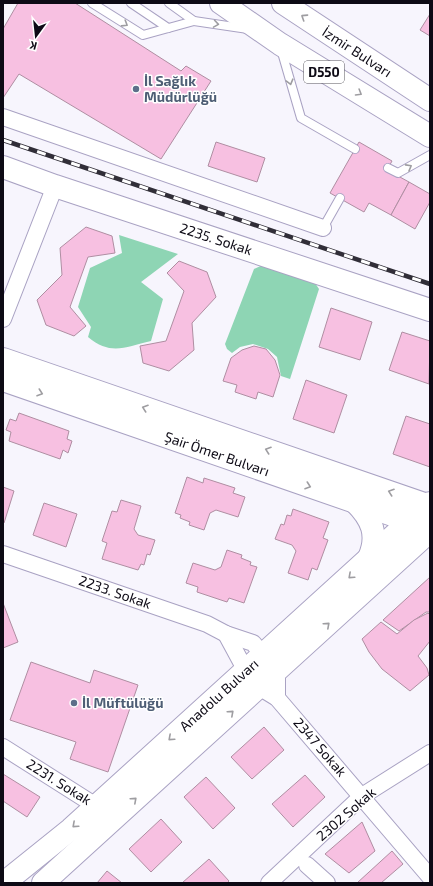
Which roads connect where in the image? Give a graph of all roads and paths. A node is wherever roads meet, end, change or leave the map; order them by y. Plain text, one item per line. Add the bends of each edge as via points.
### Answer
1 (92, 3) edge
2 (131, 3) edge
3 (169, 3) edge
4 (221, 3) edge
5 (283, 3) edge
6 (194, 21) junction
7 (168, 28) junction
8 (261, 31) junction
9 (280, 44) junction
10 (430, 100) edge
11 (3, 117) edge
12 (430, 136) edge
13 (355, 149) dead end
14 (430, 155) edge
15 (3, 167) edge
16 (388, 168) dead end
17 (55, 186) junction
18 (340, 198) dead end
19 (323, 228) joint
20 (430, 310) edge
21 (3, 319) edge
22 (3, 359) edge
23 (3, 380) edge
24 (355, 502) junction
25 (429, 504) edge
26 (423, 527) edge
27 (3, 554) edge
28 (370, 558) junction
29 (226, 634) junction
30 (271, 663) junction
31 (261, 685) junction
32 (3, 747) edge
33 (430, 753) edge
34 (362, 796) junction
35 (96, 806) junction
36 (113, 820) junction
37 (307, 865) dead end
38 (430, 877) edge
39 (4, 883) edge
40 (43, 883) edge
41 (269, 883) edge
42 (327, 883) edge

1 -> 7 lane via 143,35
2 - 7 lane
3 - 6 lane
4 - 8 main road, D550
10 -> 5 main road, İzmir Bulvarı / D550
6 - 7 lane
6 -> 8 lane
8 - 9 main road, D550
9 -> 12 main road, D550
9 -> 13 lane via 300,118
11 - 19 street
16 -> 14 lane via 398,173
15 - 17 main road, 2235. Sokak
17 - 20 main road, 2235. Sokak
17 - 21 street
18 - 19 lane
25 -> 22 main road, Şair Ömer Bulvarı
23 -> 24 main road, Şair Ömer Bulvarı
24 - 26 main road, Şair Ömer Bulvarı
24 - 28 main road via 372,523 374,536
25 - 26 main road, Anadolu Bulvarı
26 - 28 main road, Anadolu Bulvarı
30 -> 26 main road, Anadolu Bulvarı
27 - 29 street, 2233. Sokak via 206,624
28 -> 30 main road, Anadolu Bulvarı
29 - 30 street, 2233. Sokak via 254,643
29 - 31 street
30 - 31 main road, Anadolu Bulvarı
31 - 34 street, 2347 Sokak
31 -> 35 main road, Anadolu Bulvarı
36 -> 31 main road, Anadolu Bulvarı
32 - 35 street, 2231. Sokak
33 - 34 street, 2302 Sokak
34 - 38 street, 2347 Sokak
34 - 41 street, 2302 Sokak
35 - 36 street, 2231. Sokak
35 -> 39 main road, Anadolu Bulvarı
36 - 40 main road, Anadolu Bulvarı
37 - 42 street

